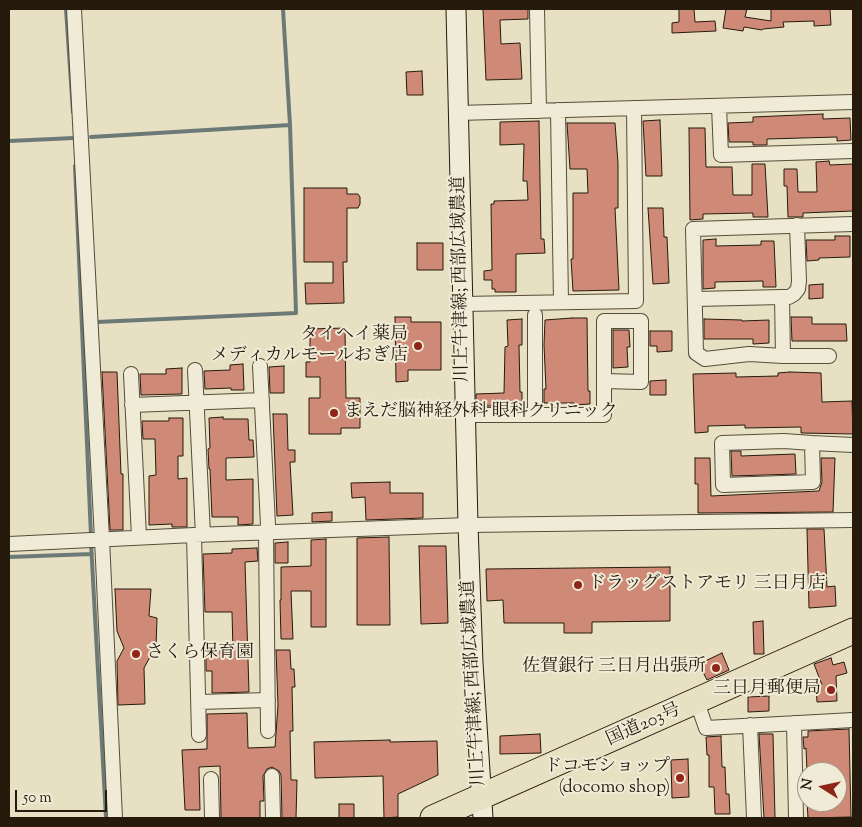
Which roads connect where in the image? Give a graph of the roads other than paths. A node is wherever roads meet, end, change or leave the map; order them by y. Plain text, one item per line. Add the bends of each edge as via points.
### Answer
1 (74, 9) edge
2 (456, 9) edge
3 (536, 9) edge
4 (853, 102) edge
5 (719, 106) junction
6 (634, 108) junction
7 (558, 110) junction
8 (539, 111) junction
9 (458, 113) junction
10 (853, 151) edge
11 (853, 224) edge
12 (797, 226) junction
13 (782, 298) junction
14 (696, 299) junction
15 (561, 302) junction
16 (462, 304) junction
17 (535, 315) dead end
18 (783, 356) junction
19 (828, 356) dead end
20 (260, 366) dead end
21 (196, 370) dead end
22 (131, 374) dead end
23 (604, 382) junction
24 (262, 400) junction
25 (197, 402) junction
26 (132, 405) junction
27 (465, 415) junction
28 (535, 415) junction
29 (812, 443) junction
30 (853, 445) edge
31 (853, 520) edge
32 (468, 525) junction
33 (266, 532) junction
34 (199, 535) junction
35 (139, 537) junction
36 (102, 539) junction
37 (9, 544) edge
38 (853, 631) edge
39 (268, 700) junction
40 (198, 702) junction
41 (697, 702) junction
42 (853, 720) edge
43 (794, 723) junction
44 (750, 725) junction
45 (268, 731) dead end
46 (199, 735) dead end
47 (272, 776) dead end
48 (211, 779) dead end
49 (482, 808) edge
50 (115, 818) edge
51 (212, 818) edge
52 (273, 818) edge
53 (434, 818) edge
54 (754, 818) edge
55 (796, 818) edge

1 - 36 street
2 - 9 main road, 川上牛津線; 西部広域農道
3 - 8 street
4 - 5 street
5 - 6 street
5 - 10 street via 721,155
6 - 7 street
6 - 15 street via 636,301
7 - 8 street
7 - 15 street
8 - 9 street
9 - 16 main road, 川上牛津線; 西部広域農道
11 - 12 street
12 - 13 street via 798,288 789,297
12 - 14 street via 693,229
13 - 14 street
13 - 18 street
14 - 18 street via 696,353 705,359 749,354
15 - 16 street
16 - 27 main road, 川上牛津線; 西部広域農道
17 - 28 street
18 - 19 street
20 - 24 street
21 - 25 street
22 - 26 street
23 - 23 street via 604,321 641,321 641,382
23 - 28 street via 604,415
24 - 25 street
24 - 33 street
25 - 26 street
25 - 34 street
26 - 35 street
27 - 28 street
27 - 32 main road, 川上牛津線; 西部広域農道
29 - 29 street via 813,482 723,485 722,442
29 - 30 street
31 - 32 street
32 - 33 street
32 - 49 main road, 川上牛津線; 西部広域農道
33 - 34 street
33 - 39 street
34 - 35 street
34 - 40 street
35 - 36 street
36 - 37 street
36 - 50 street
38 - 41 highway, 国道203号
39 - 40 street
39 - 45 street
40 - 46 street
41 - 44 street via 706,728
41 - 49 highway, 国道203号
42 - 43 street
43 - 44 street
43 - 55 street
44 - 54 street
47 - 52 street
48 - 51 street
49 - 53 highway, 国道203号

